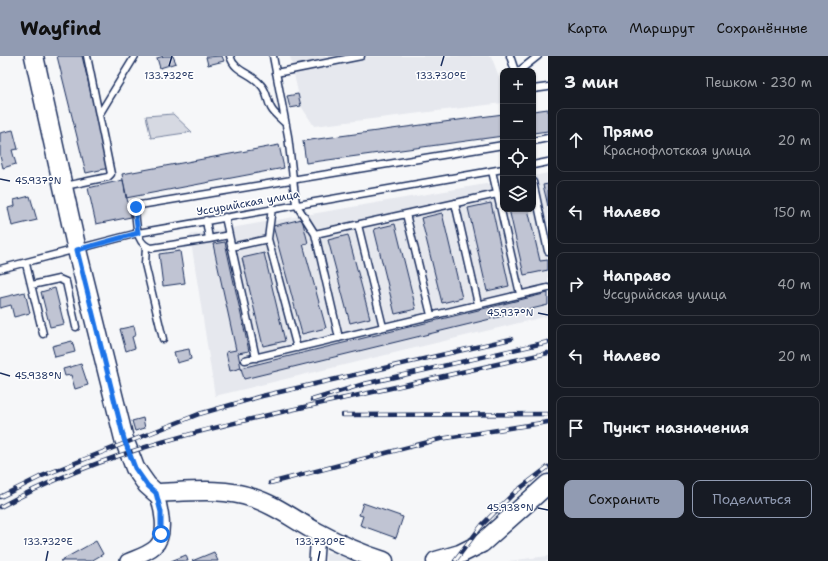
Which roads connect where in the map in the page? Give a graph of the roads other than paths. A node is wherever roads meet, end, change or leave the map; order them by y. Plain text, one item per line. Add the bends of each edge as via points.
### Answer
1 (34, 56) edge
2 (87, 56) edge
3 (135, 56) edge
4 (230, 56) edge
5 (273, 56) edge
6 (361, 56) edge
7 (510, 56) edge
8 (538, 56) edge
9 (514, 68) edge
10 (523, 68) edge
11 (276, 72) junction
12 (548, 87) edge
13 (536, 89) edge
14 (99, 115) junction
15 (286, 124) junction
16 (548, 138) edge
17 (536, 140) edge
18 (500, 145) edge
19 (548, 162) edge
20 (536, 164) edge
21 (500, 170) edge
22 (492, 171) junction
23 (294, 179) junction
24 (63, 186) junction
25 (497, 194) junction
26 (536, 196) edge
27 (454, 203) junction
28 (296, 204) junction
29 (272, 208) junction
30 (406, 214) junction
31 (225, 217) junction
32 (206, 220) junction
33 (358, 225) junction
34 (138, 233) junction
35 (315, 234) junction
36 (229, 235) junction
37 (209, 239) junction
38 (268, 239) junction
39 (146, 247) junction
40 (231, 247) junction
41 (77, 250) junction
42 (548, 251) edge
43 (26, 264) junction
44 (0, 269) edge
45 (32, 285) junction
46 (548, 288) edge
47 (520, 294) junction
48 (478, 304) junction
49 (431, 315) junction
50 (76, 327) dead end
51 (383, 327) junction
52 (43, 334) dead end
53 (339, 338) junction
54 (164, 339) dead end
55 (296, 348) junction
56 (256, 358) junction
57 (245, 360) dead end
58 (548, 484) edge
59 (156, 493) junction
60 (318, 533) junction
61 (127, 561) edge
62 (316, 561) edge
63 (384, 561) edge
64 (436, 561) edge

1 - 24 main road
2 - 14 lane
3 - 14 lane
4 - 15 lane via 239,70 262,85 272,110
5 - 11 lane
6 - 11 lane
7 - 9 lane
8 - 10 lane
11 - 15 lane
12 - 13 lane
14 - 24 lane via 111,174 108,177
15 - 23 lane
16 - 17 lane
18 - 23 lane
19 - 20 lane
21 - 22 lane, Уссурийская улица
22 - 25 lane
22 - 28 lane, Уссурийская улица
23 - 28 lane
23 - 34 lane via 140,205 135,211
24 - 41 main road
25 - 27 lane
25 - 47 lane
26 - 42 lane
27 - 30 lane
27 - 48 lane
28 - 29 lane, Уссурийская улица
28 - 35 lane
29 - 31 lane, Уссурийская улица
29 - 38 lane
30 - 33 lane
30 - 49 lane
31 - 32 lane, Уссурийская улица
31 - 36 lane
32 - 34 lane, Уссурийская улица
32 - 37 lane
33 - 35 lane
33 - 51 lane
34 - 39 lane
34 - 41 lane, Уссурийская улица
35 - 53 lane
36 - 37 lane
36 - 40 lane
37 - 39 lane
38 - 40 lane
38 - 55 lane
39 - 54 lane via 146,264
40 - 56 lane
41 - 43 lane, Уссурийская улица
41 - 59 main road via 126,447 135,468
43 - 44 lane, Уссурийская улица
43 - 45 lane
45 - 50 lane via 59,279 66,282
45 - 52 lane
46 - 47 lane
47 - 48 lane
48 - 49 lane
49 - 51 lane
51 - 53 lane
53 - 55 lane
55 - 56 lane
56 - 57 lane
58 - 64 main road via 482,543 460,554
59 - 60 main road via 222,492 252,497
59 - 61 street via 162,524 159,541 152,549
60 - 62 street
60 - 63 main road via 361,554

